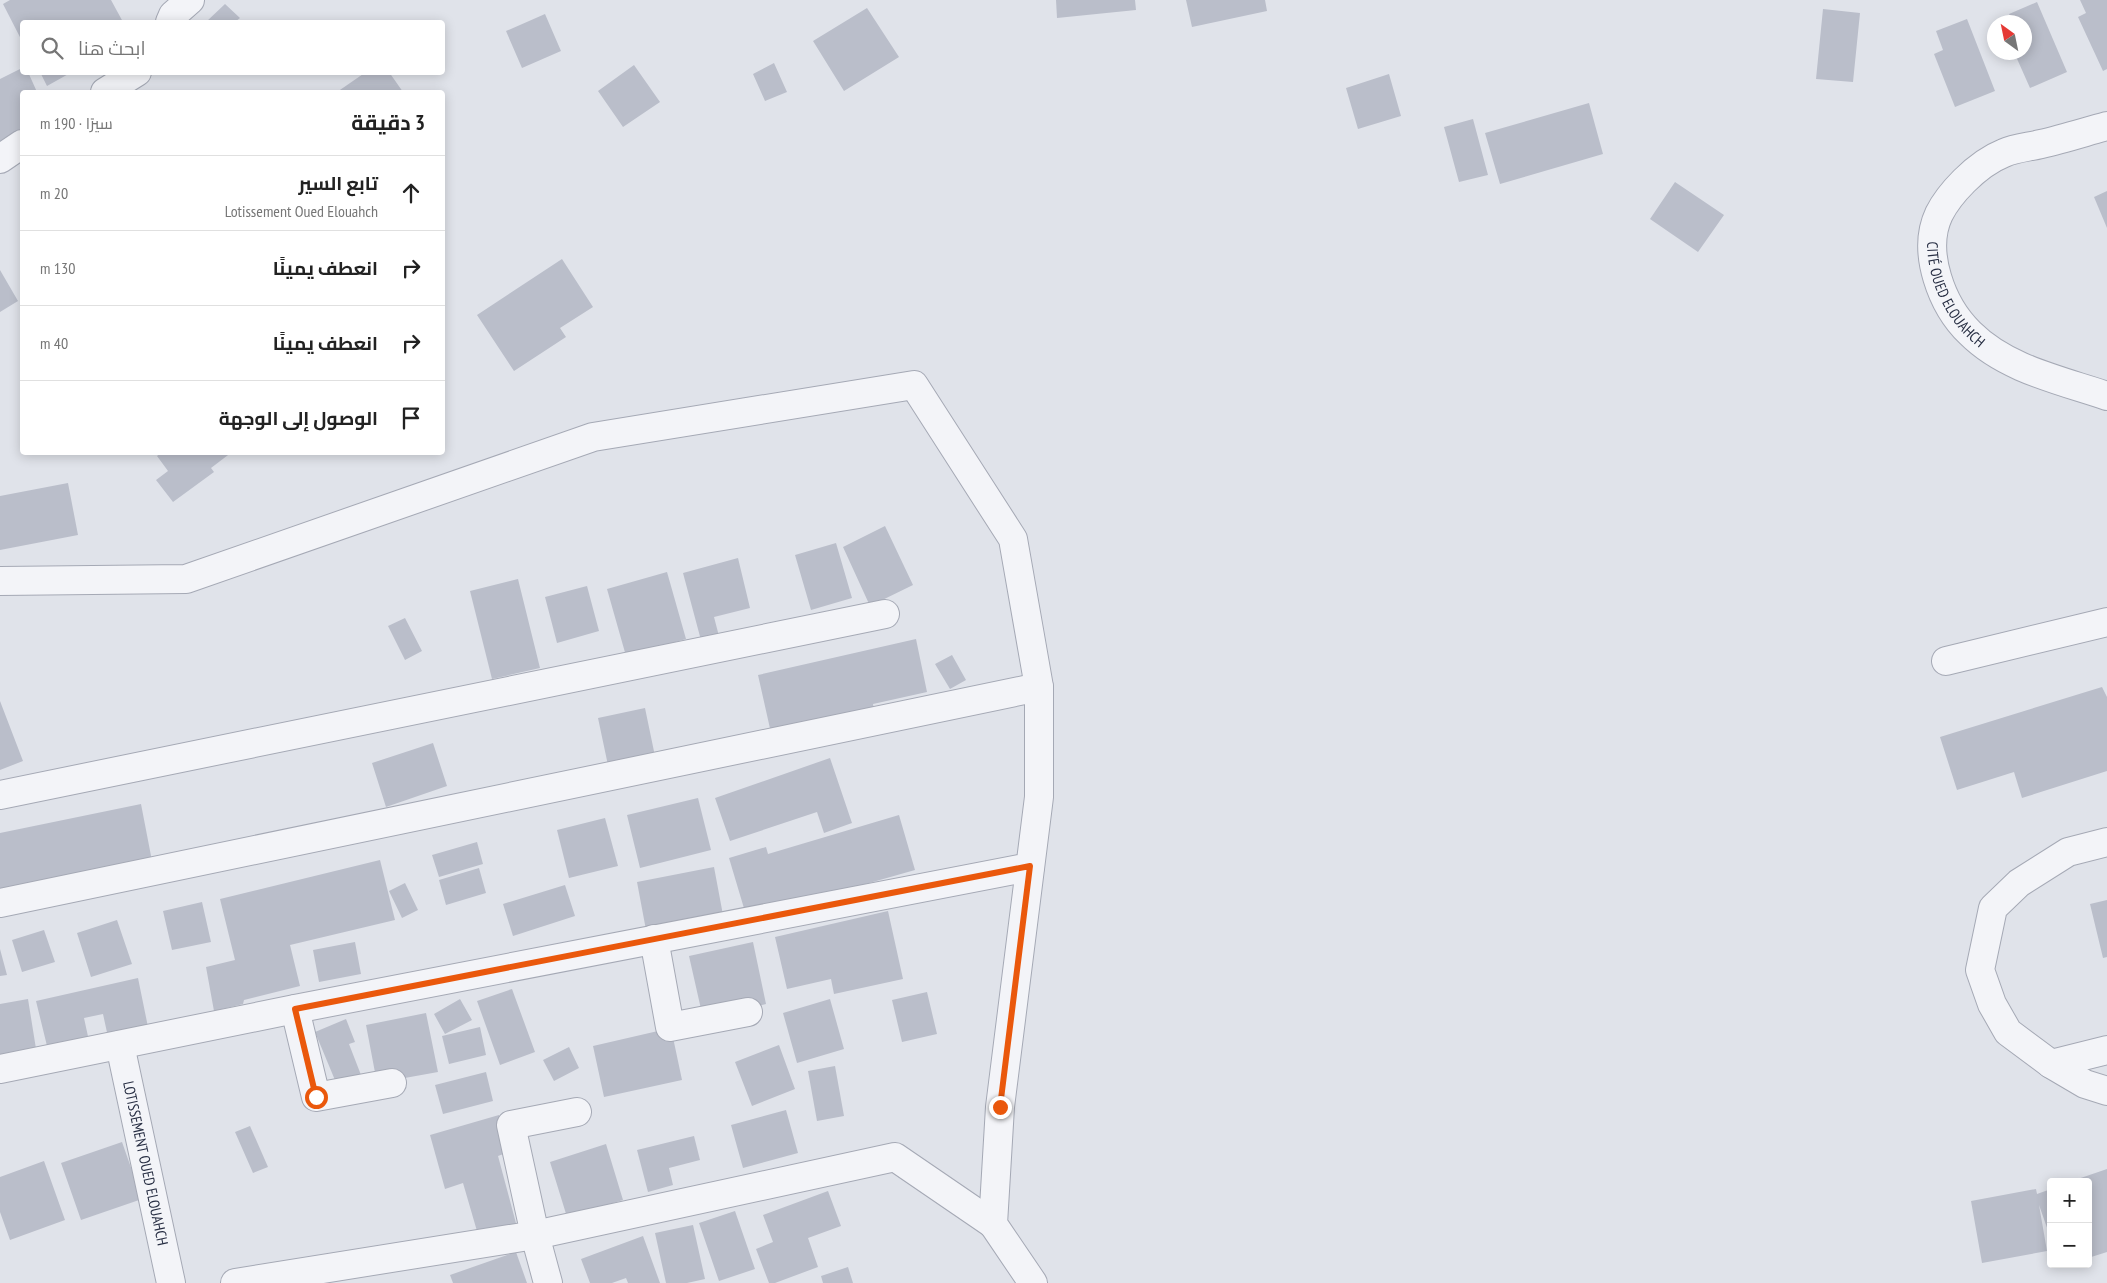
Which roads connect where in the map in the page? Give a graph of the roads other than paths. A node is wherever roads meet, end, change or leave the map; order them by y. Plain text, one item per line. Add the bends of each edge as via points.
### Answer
1 (190, 0) edge
2 (171, 20) edge
3 (132, 75) edge
4 (108, 90) edge
5 (2107, 126) edge
6 (20, 145) edge
7 (0, 159) edge
8 (2107, 396) edge
9 (0, 581) edge
10 (885, 614) dead end
11 (2107, 622) edge
12 (1946, 661) dead end
13 (1039, 687) junction
14 (0, 795) edge
15 (2107, 842) edge
16 (1030, 866) junction
17 (0, 903) edge
18 (654, 939) junction
19 (295, 1009) junction
20 (748, 1012) dead end
21 (120, 1045) junction
22 (2107, 1050) edge
23 (2051, 1064) junction
24 (0, 1069) edge
25 (392, 1083) dead end
26 (2107, 1091) edge
27 (577, 1112) dead end
28 (993, 1224) junction
29 (535, 1235) junction
30 (171, 1283) edge
31 (235, 1283) edge
32 (548, 1283) edge
33 (1033, 1283) edge

1 - 2 street
3 - 4 street
5 - 8 street, CITÉ OUED ELOUAHCH via 2004,153 1977,169 1951,194 1938,216 1932,238 1937,279 1949,304 1970,333 2018,366
6 - 7 street
9 - 13 street via 186,579 594,437 914,385 1013,539
10 - 14 street
11 - 12 street
13 - 16 street via 1039,796
13 - 17 street
15 - 23 street via 2068,852 2019,883 1993,908 1980,970 1992,1004 2008,1032
16 - 18 street
16 - 28 street via 1000,1107
18 - 19 street
18 - 20 street via 670,1027
19 - 21 street
19 - 25 street via 316,1097
21 - 24 street
21 - 30 street, LOTISSEMENT OUED ELOUAHCH
22 - 23 street
23 - 26 street via 2085,1084
27 - 29 street via 511,1125
28 - 29 street via 895,1157
28 - 33 street
29 - 31 street
29 - 32 street

